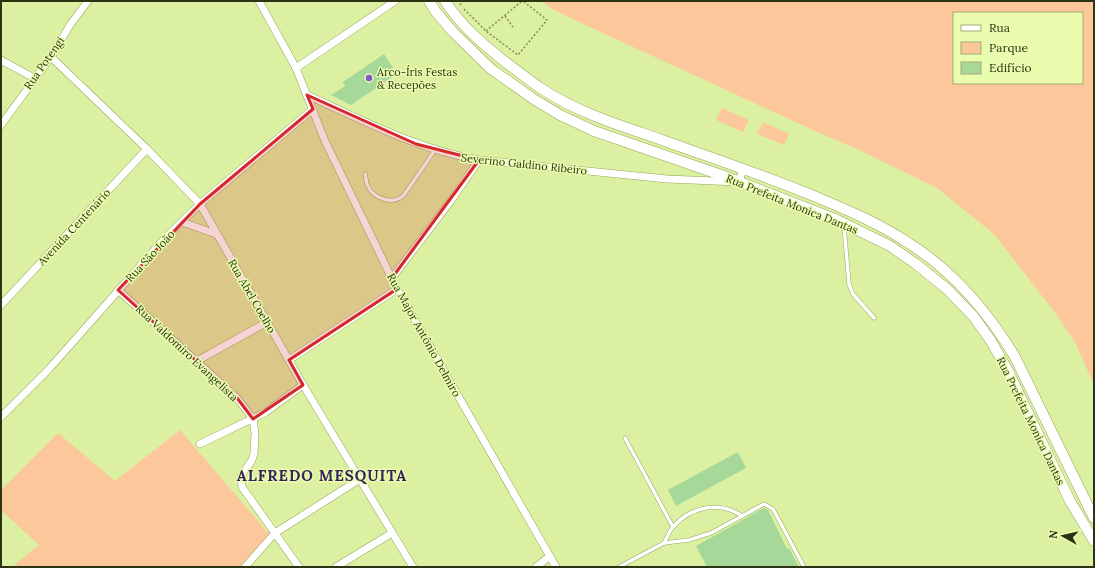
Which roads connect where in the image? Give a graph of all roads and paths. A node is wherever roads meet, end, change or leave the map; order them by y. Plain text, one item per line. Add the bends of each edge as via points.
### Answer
1 (88, 1) edge
2 (259, 1) edge
3 (395, 1) edge
4 (429, 1) edge
5 (445, 1) edge
6 (457, 1) edge
7 (463, 1) edge
8 (522, 1) edge
9 (460, 5) junction
10 (504, 16) junction
11 (514, 27) dead end
12 (486, 31) junction
13 (51, 57) junction
14 (1, 60) edge
15 (296, 68) junction
16 (34, 78) junction
17 (307, 95) junction
18 (313, 109) junction
19 (1, 125) edge
20 (147, 149) junction
21 (434, 150) junction
22 (479, 160) junction
23 (743, 169) junction
24 (365, 174) dead end
25 (739, 182) junction
26 (200, 204) junction
27 (182, 222) junction
28 (844, 223) junction
29 (216, 234) junction
30 (392, 278) junction
31 (397, 289) junction
32 (118, 290) junction
33 (1, 305) edge
34 (874, 318) dead end
35 (267, 322) junction
36 (288, 360) junction
37 (197, 361) junction
38 (303, 385) junction
39 (1, 417) edge
40 (252, 419) junction
41 (625, 438) dead end
42 (200, 444) dead end
43 (360, 479) junction
44 (742, 516) junction
45 (1094, 518) edge
46 (673, 527) junction
47 (275, 533) junction
48 (392, 533) junction
49 (1094, 541) edge
50 (664, 543) junction
51 (550, 556) junction
52 (245, 567) edge
53 (299, 567) edge
54 (336, 567) edge
55 (413, 567) edge
56 (536, 567) edge
57 (556, 567) edge
58 (619, 567) edge
59 (804, 567) edge

1 - 13 street, Rua Potengi
2 - 15 street, Rua Major Antônio Delmiro
3 - 15 street
4 - 25 main road, Rua Prefeita Monica Dantas via 453,32 477,56 497,73 560,115 594,131
5 - 23 main road, Rua Prefeita Monica Dantas via 469,31 489,49 543,89 569,104
6 - 9 path
7 - 9 path
8 - 10 path
8 - 12 path via 547,20 518,55
9 - 12 path
10 - 11 path
10 - 12 path
13 - 16 street, Rua Potengi
13 - 20 street, Rua Abel Coelho
14 - 16 street
15 - 17 street, Rua Major Antônio Delmiro
16 - 19 street, Rua Potengi
17 - 18 street, Rua Major Antônio Delmiro
17 - 21 street, Severino Galdino Ribeiro via 392,134
18 - 26 street, Rua São João
18 - 30 street, Rua Major Antônio Delmiro via 325,141
20 - 26 street, Rua Abel Coelho
20 - 33 street, Avenida Centenário
21 - 22 street, Severino Galdino Ribeiro
21 - 24 lane via 400,199 388,200 376,195 370,190
22 - 25 street, Severino Galdino Ribeiro via 667,179
22 - 30 street
23 - 25 street
23 - 45 main road, Rua Prefeita Monica Dantas via 858,214 885,228 932,260 971,296 1015,357
25 - 28 main road, Rua Prefeita Monica Dantas
26 - 27 street, Rua São João
26 - 29 street, Rua Abel Coelho
27 - 29 street
27 - 32 street, Rua São João
28 - 34 lane via 849,284 853,294
28 - 49 main road, Rua Prefeita Monica Dantas via 890,246 916,264 947,289 974,317 1008,371 1070,501
29 - 35 street, Rua Abel Coelho
30 - 31 street, Rua Major Antônio Delmiro
31 - 36 street
31 - 51 street, Rua Major Antônio Delmiro
32 - 37 street, Rua Valdomiro Evangelista
32 - 39 street, Rua São João via 49,369
35 - 36 street, Rua Abel Coelho
35 - 37 street
36 - 38 street, Rua Abel Coelho
37 - 40 street, Rua Valdomiro Evangelista via 237,398
38 - 40 street via 283,401
38 - 43 street, Rua Abel Coelho
40 - 42 street
40 - 47 street via 255,451 242,473 241,482
41 - 46 lane
43 - 47 street
43 - 48 street, Rua Abel Coelho
44 - 46 lane via 727,508 708,508 689,514
44 - 50 lane via 700,537
44 - 59 lane via 762,505 770,506
46 - 50 lane
47 - 52 street
47 - 53 street
48 - 54 street
48 - 55 street, Rua Abel Coelho
50 - 58 lane
51 - 56 street
51 - 57 street, Rua Major Antônio Delmiro

